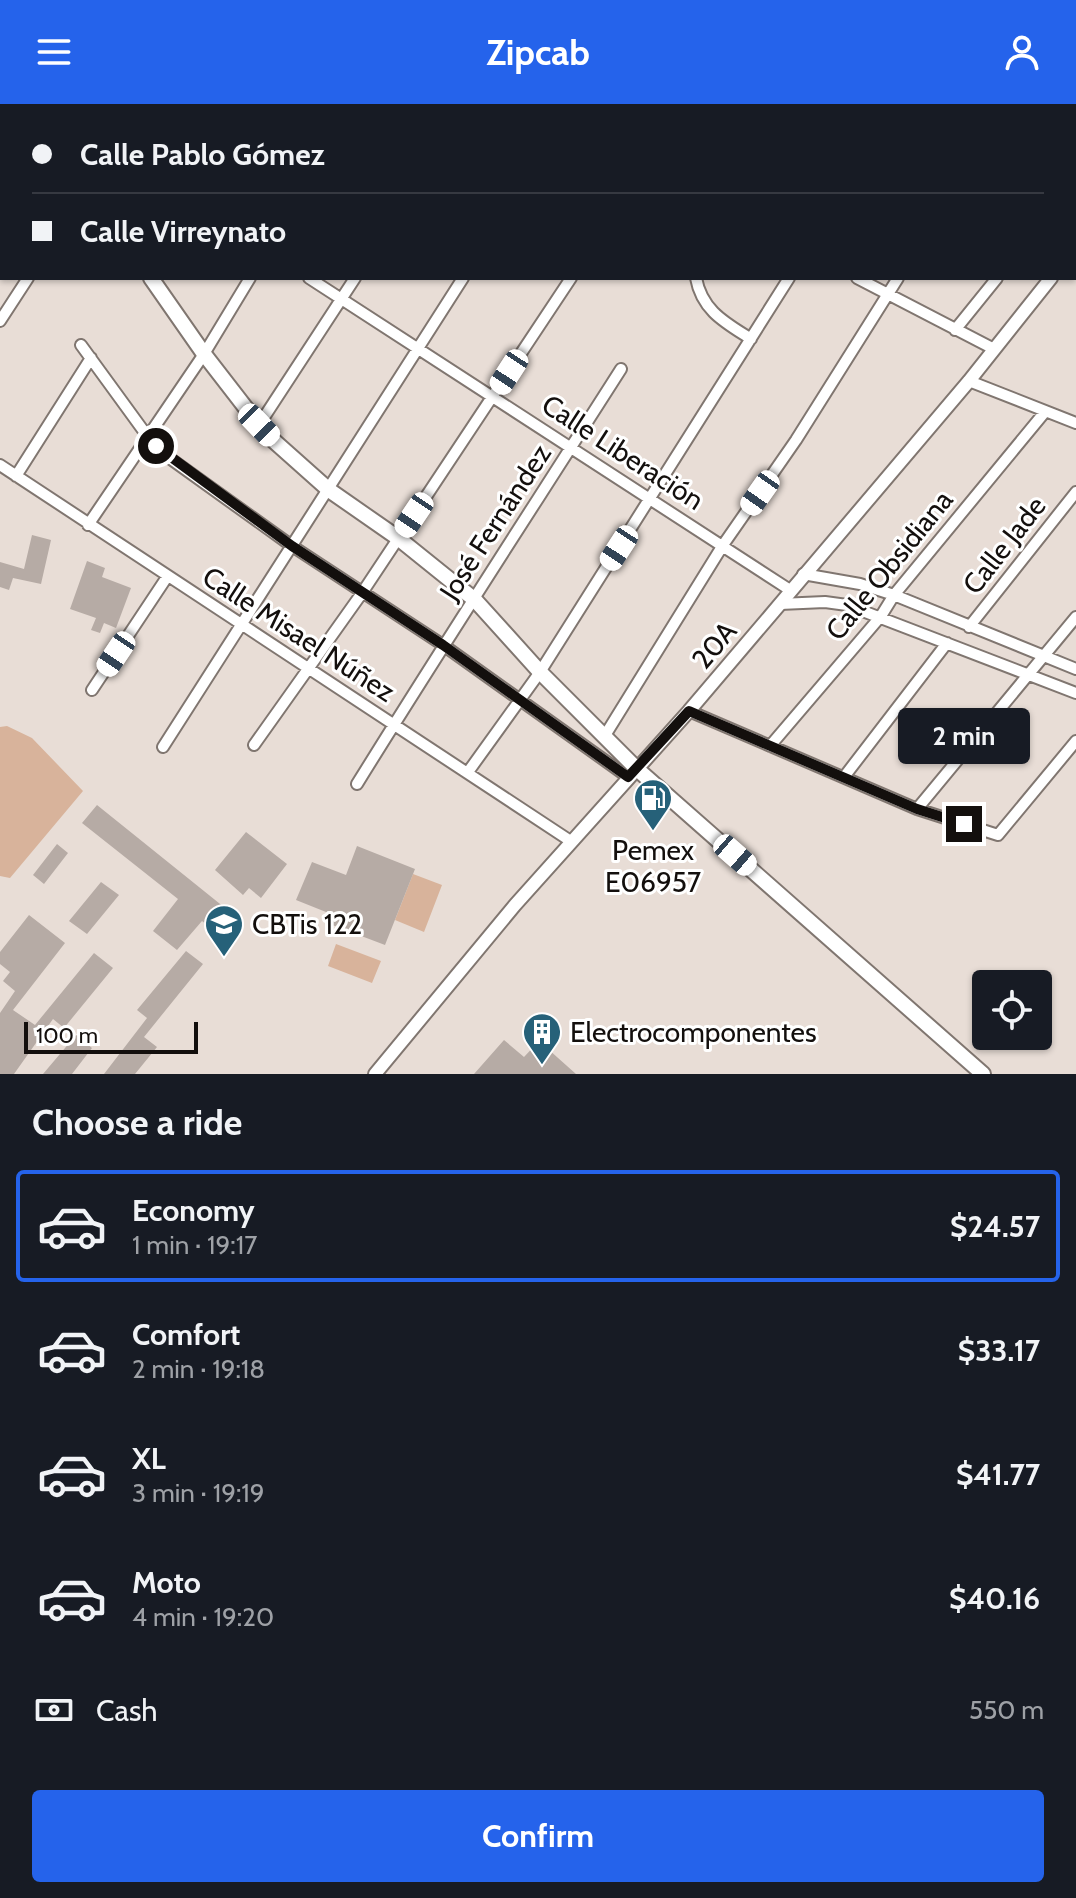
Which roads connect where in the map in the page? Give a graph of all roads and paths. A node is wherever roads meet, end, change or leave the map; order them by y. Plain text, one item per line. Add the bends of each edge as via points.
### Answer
1 (27, 280) edge
2 (152, 280) edge
3 (249, 280) edge
4 (312, 280) edge
5 (354, 280) edge
6 (462, 280) edge
7 (570, 280) edge
8 (697, 280) edge
9 (788, 280) edge
10 (860, 280) edge
11 (897, 280) edge
12 (995, 280) edge
13 (1049, 280) edge
14 (887, 296) junction
15 (343, 299) junction
16 (0, 321) edge
17 (955, 330) junction
18 (751, 339) junction
19 (81, 345) dead end
20 (418, 348) junction
21 (994, 349) junction
22 (204, 354) junction
23 (91, 358) junction
24 (621, 369) dead end
25 (969, 381) junction
26 (492, 397) junction
27 (1044, 413) junction
28 (1076, 423) edge
29 (259, 425) junction
30 (148, 437) junction
31 (571, 447) junction
32 (0, 465) edge
33 (16, 476) junction
34 (329, 490) junction
35 (1076, 492) edge
36 (651, 498) junction
37 (88, 525) junction
38 (398, 538) junction
39 (723, 545) junction
40 (292, 546) junction
41 (803, 574) junction
42 (167, 577) junction
43 (790, 590) junction
44 (362, 593) junction
45 (894, 595) junction
46 (475, 600) junction
47 (780, 604) junction
48 (881, 616) junction
49 (1076, 617) edge
50 (241, 623) junction
51 (969, 627) junction
52 (947, 643) junction
53 (443, 645) junction
54 (1042, 656) junction
55 (309, 668) junction
56 (1076, 669) edge
57 (540, 672) junction
58 (1026, 676) junction
59 (92, 690) dead end
60 (1076, 693) edge
61 (519, 699) junction
62 (689, 711) junction
63 (393, 726) junction
64 (604, 737) junction
65 (1076, 741) edge
66 (254, 745) dead end
67 (770, 746) junction
68 (163, 747) dead end
69 (468, 772) junction
70 (632, 773) junction
71 (844, 777) junction
72 (357, 784) dead end
73 (917, 809) junction
74 (572, 842) junction
75 (375, 1074) edge
76 (983, 1074) edge

1 - 16 street
2 - 22 main road
3 - 22 street
4 - 15 street, Calle Liberación
5 - 15 street
6 - 20 street
7 - 26 street
8 - 18 street via 711,312
9 - 18 street
10 - 14 street
11 - 14 street
12 - 17 street
13 - 21 street, 20A
14 - 17 street
14 - 39 street
15 - 20 street, Calle Liberación
15 - 29 street
17 - 21 street
18 - 36 street
19 - 23 street
20 - 26 street, Calle Liberación
20 - 34 street
21 - 25 street, 20A
22 - 29 main road
22 - 30 street
23 - 30 street
23 - 33 street
24 - 31 street, José Fernández
25 - 27 street
25 - 41 street, 20A
26 - 31 street, Calle Liberación
26 - 38 street
27 - 28 street
27 - 45 street, Calle Obsidiana
29 - 34 main road
30 - 37 street
30 - 40 street
31 - 36 street, Calle Liberación
31 - 46 street, José Fernández
32 - 33 street, Calle Misael Núñez
33 - 37 street, Calle Misael Núñez
34 - 38 main road
34 - 40 street
35 - 51 street, Calle Jade
36 - 39 street, Calle Liberación
36 - 57 street
37 - 42 street, Calle Misael Núñez
38 - 44 street
38 - 46 main road
39 - 43 street, Calle Liberación
39 - 64 street
40 - 44 street
40 - 50 street
41 - 43 street, 20A
41 - 45 street
42 - 50 street, Calle Misael Núñez
42 - 59 street
43 - 47 street, 20A
44 - 53 street
44 - 55 street
45 - 48 street, Calle Obsidiana
45 - 51 street
46 - 53 street, José Fernández
46 - 57 main road
47 - 48 street via 825,602
47 - 62 street, 20A
48 - 52 street
48 - 67 street, Calle Obsidiana
49 - 54 street
50 - 55 street, Calle Misael Núñez
50 - 68 street
51 - 54 street
52 - 58 street
52 - 71 street
53 - 61 street
53 - 63 street, José Fernández
54 - 56 street
54 - 58 street
55 - 63 street, Calle Misael Núñez
55 - 66 street
57 - 61 street
57 - 64 main road
58 - 60 street
58 - 73 street
61 - 69 street
61 - 70 street
62 - 67 street
62 - 70 street, 20A
63 - 69 street, Calle Misael Núñez
63 - 72 street, José Fernández
64 - 70 main road
65 - 73 street via 998,835
67 - 71 street
69 - 74 street, Calle Misael Núñez
70 - 74 street, 20A
70 - 76 main road
71 - 73 street
74 - 75 street, 20A

